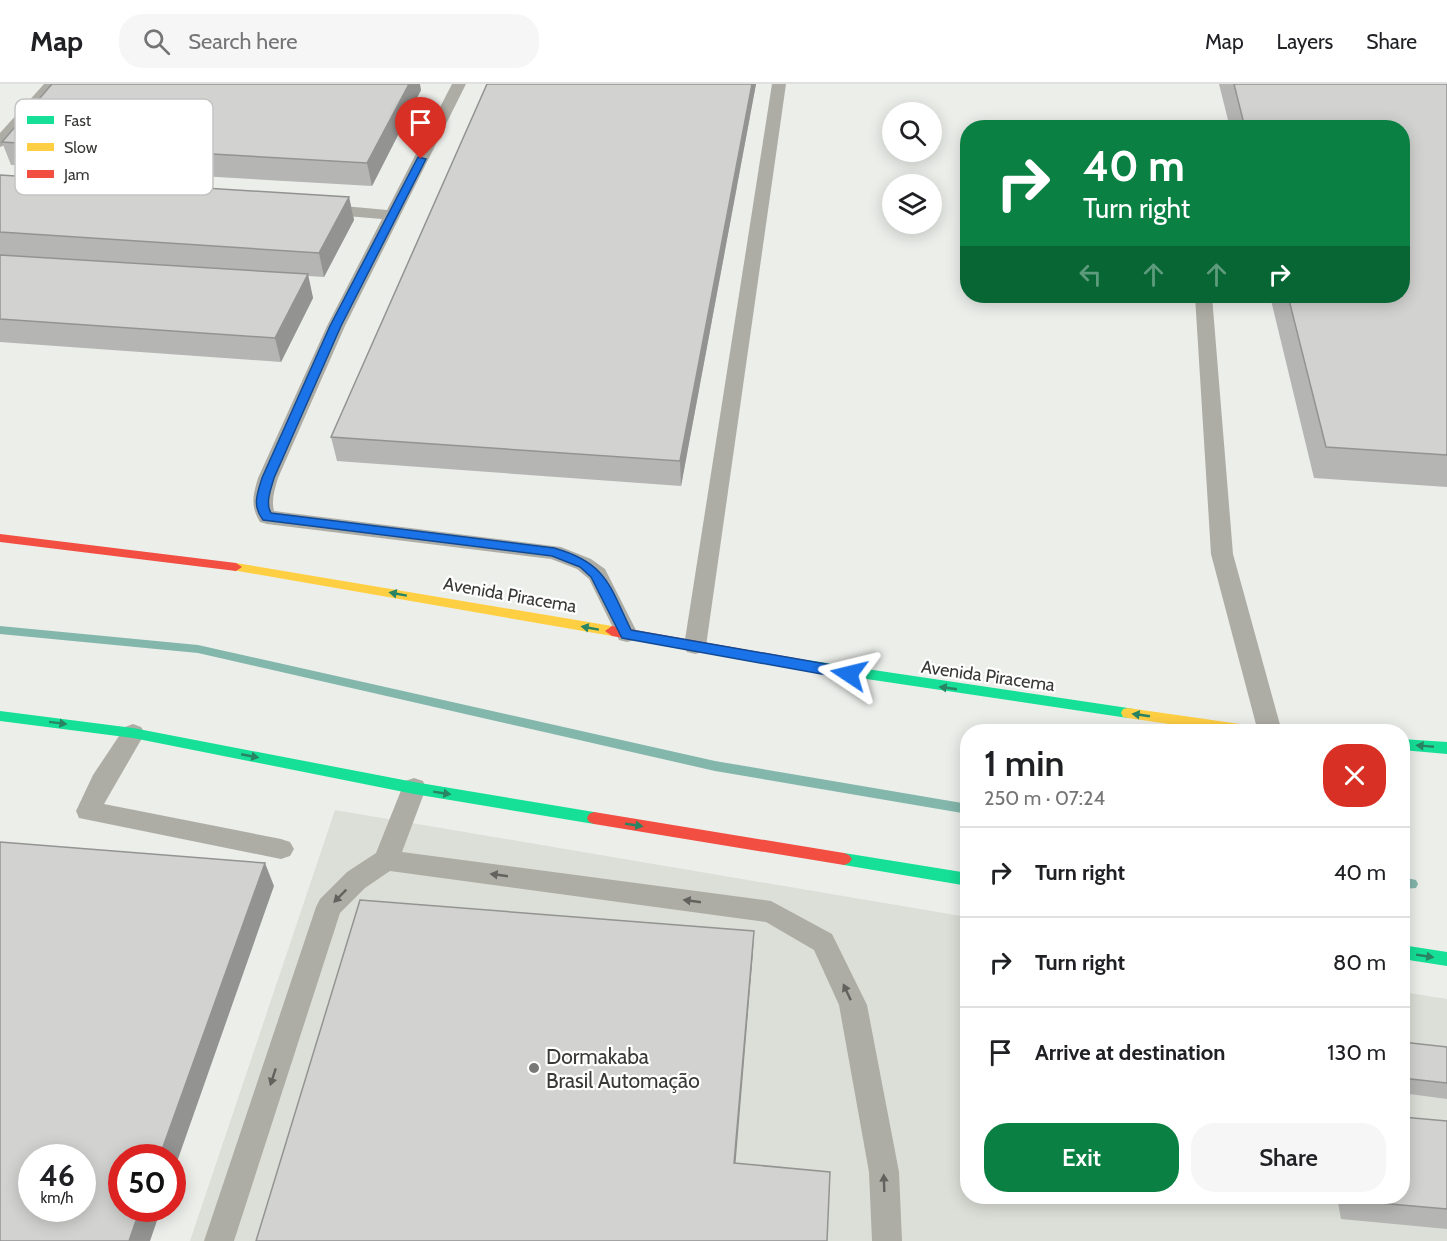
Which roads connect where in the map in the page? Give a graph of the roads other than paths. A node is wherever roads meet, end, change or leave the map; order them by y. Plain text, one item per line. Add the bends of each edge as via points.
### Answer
1 (52, 84) edge
2 (459, 84) edge
3 (779, 84) edge
4 (39, 99) edge
5 (15, 125) edge
6 (0, 142) edge
7 (309, 208) edge
8 (393, 214) junction
9 (1204, 303) edge
10 (0, 538) edge
11 (627, 634) junction
12 (694, 646) junction
13 (0, 716) edge
14 (1205, 724) edge
15 (1268, 724) edge
16 (133, 733) junction
17 (1410, 745) edge
18 (1447, 748) edge
19 (414, 788) junction
20 (281, 849) dead end
21 (386, 860) junction
22 (960, 879) edge
23 (1410, 953) edge
24 (1447, 959) edge
25 (219, 1241) edge
26 (887, 1241) edge

1 - 4 lane
2 - 8 lane
3 - 12 lane
5 - 6 lane
7 - 8 lane
8 - 11 lane via 336,326 268,478 262,510 267,517 554,552 585,564 597,574
9 - 15 lane via 1222,554
11 -> 10 main road, Avenida Piracema via 270,571
11 - 12 main road, Avenida Piracema
14 -> 12 main road, Avenida Piracema via 872,677
13 -> 16 main road
16 -> 19 main road
16 - 20 lane via 88,811
18 -> 17 main road
19 - 21 lane
19 -> 22 main road
21 -> 25 lane via 356,880 330,907
26 -> 21 lane via 884,1172 853,1005 823,942 771,912
23 -> 24 main road

